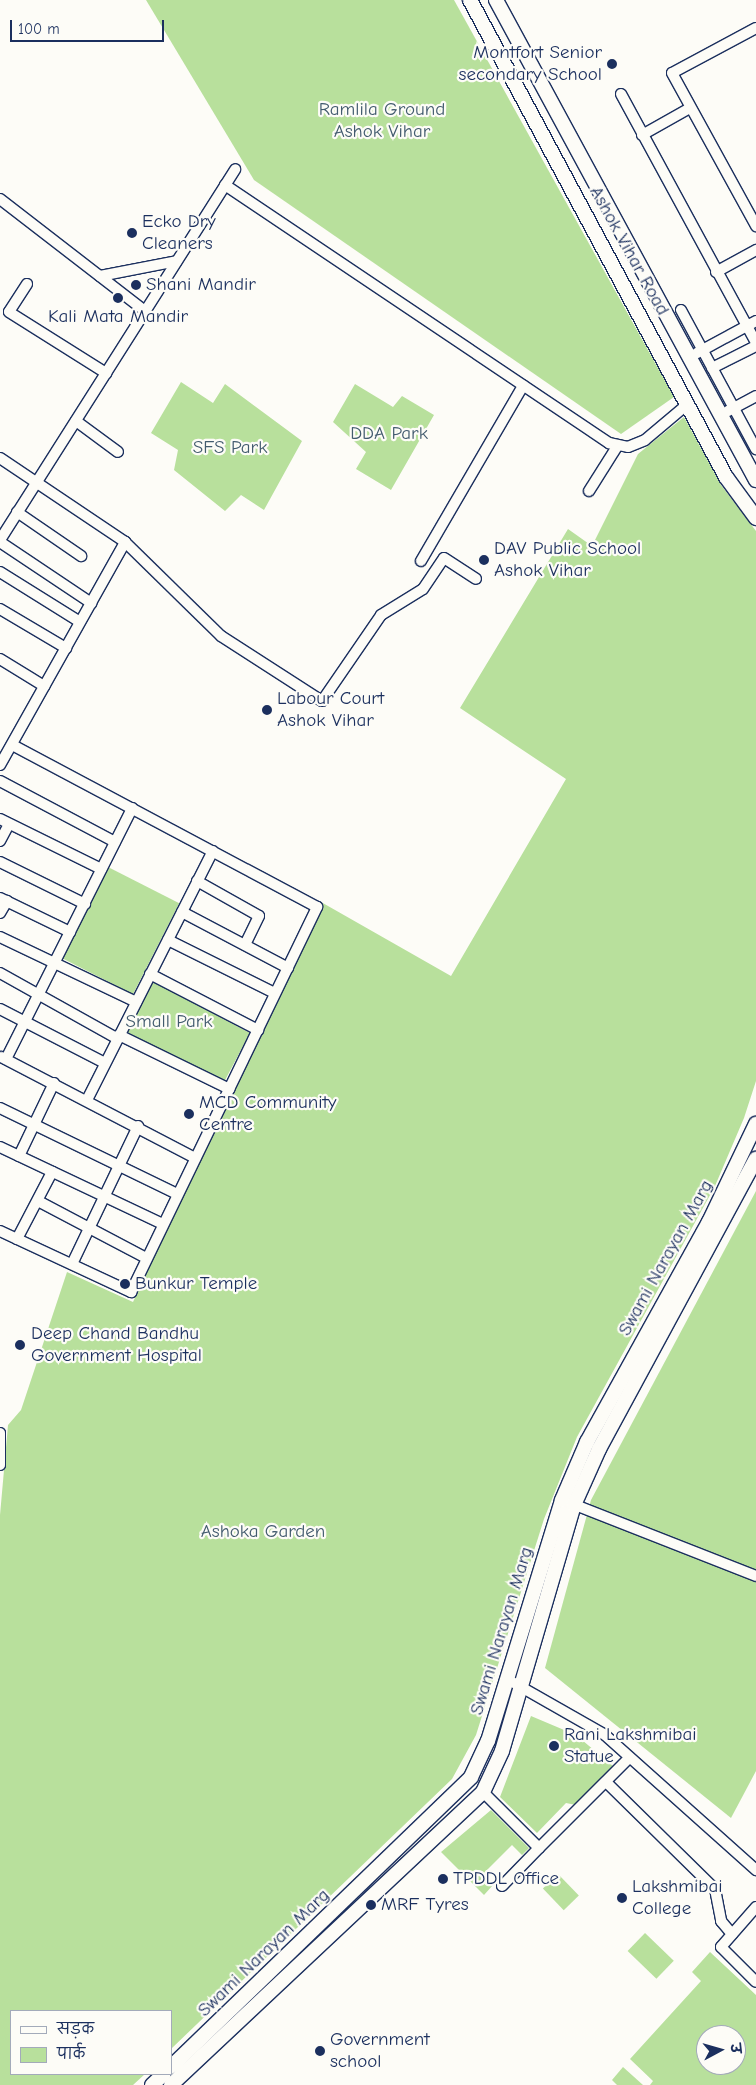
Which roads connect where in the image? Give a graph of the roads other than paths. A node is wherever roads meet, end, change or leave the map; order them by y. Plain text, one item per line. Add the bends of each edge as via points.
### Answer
1 (470, 0) edge
2 (496, 0) edge
3 (756, 28) edge
4 (621, 94) dead end
5 (690, 108) junction
6 (642, 135) junction
7 (235, 169) dead end
8 (225, 186) junction
9 (0, 199) edge
10 (756, 224) edge
11 (756, 250) edge
12 (177, 261) junction
13 (716, 272) junction
14 (100, 276) junction
15 (27, 284) dead end
16 (682, 310) dead end
17 (145, 311) junction
18 (756, 321) edge
19 (746, 327) junction
20 (756, 345) edge
21 (703, 350) junction
22 (690, 357) junction
23 (712, 368) junction
24 (106, 373) junction
25 (523, 386) junction
26 (756, 396) edge
27 (689, 403) junction
28 (733, 408) junction
29 (720, 415) junction
30 (76, 421) junction
31 (618, 445) junction
32 (756, 449) edge
33 (118, 452) dead end
34 (740, 456) junction
35 (0, 458) edge
36 (756, 480) edge
37 (36, 482) junction
38 (589, 491) dead end
39 (17, 512) junction
40 (756, 518) edge
41 (0, 541) edge
42 (125, 542) junction
43 (80, 556) dead end
44 (421, 561) dead end
45 (0, 572) edge
46 (476, 579) dead end
47 (91, 603) junction
48 (0, 608) edge
49 (80, 622) junction
50 (66, 648) junction
51 (0, 659) edge
52 (44, 686) junction
53 (12, 745) junction
54 (2, 759) edge
55 (0, 781) edge
56 (132, 808) junction
57 (5, 821) edge
58 (0, 842) edge
59 (115, 842) junction
60 (213, 851) junction
61 (0, 862) edge
62 (101, 869) junction
63 (197, 881) junction
64 (3, 899) edge
65 (85, 904) junction
66 (182, 912) junction
67 (0, 913) edge
68 (70, 932) junction
69 (0, 937) edge
70 (168, 940) junction
71 (245, 945) junction
72 (55, 962) junction
73 (288, 968) junction
74 (0, 973) edge
75 (150, 974) junction
76 (275, 993) junction
77 (38, 996) junction
78 (136, 1002) junction
79 (0, 1009) edge
80 (24, 1022) junction
81 (258, 1030) junction
82 (119, 1037) junction
83 (3, 1057) edge
84 (105, 1064) junction
85 (54, 1083) junction
86 (229, 1089) junction
87 (87, 1100) junction
88 (0, 1108) edge
89 (756, 1124) edge
90 (33, 1125) junction
91 (138, 1126) junction
92 (0, 1147) edge
93 (19, 1156) junction
94 (195, 1158) junction
95 (756, 1159) edge
96 (120, 1166) junction
97 (52, 1172) junction
98 (177, 1194) junction
99 (106, 1198) junction
100 (38, 1201) junction
101 (163, 1224) junction
102 (88, 1228) junction
103 (0, 1230) edge
104 (18, 1239) junction
105 (146, 1258) junction
106 (72, 1264) junction
107 (0, 1433) edge
108 (0, 1465) edge
109 (568, 1503) junction
110 (756, 1576) edge
111 (507, 1679) junction
112 (520, 1687) junction
113 (629, 1758) junction
114 (606, 1782) junction
115 (484, 1792) junction
116 (539, 1848) junction
117 (756, 1870) edge
118 (502, 1886) dead end
119 (756, 1907) edge
120 (732, 1934) junction
121 (286, 1967) junction
122 (756, 1982) edge
123 (172, 2066) edge
124 (163, 2075) edge
125 (152, 2085) edge
126 (171, 2085) edge

1 - 27 main road, Ashok Vihar Road
2 - 22 main road, Ashok Vihar Road
3 - 5 street via 672,73
4 - 6 street
5 - 6 street
5 - 10 street
6 - 13 street
7 - 8 street
8 - 12 street
8 - 25 street
9 - 14 street
11 - 13 street
12 - 14 street
12 - 17 street
13 - 19 street
14 - 17 street
15 - 24 street via 9,312
16 - 21 street
17 - 24 street
18 - 19 street
19 - 20 street
19 - 21 street
20 - 23 street
21 - 22 street
21 - 23 street
22 - 29 main road, Ashok Vihar Road
23 - 28 street
24 - 30 street
25 - 31 street
25 - 44 street
26 - 28 street
27 - 31 street via 645,440
27 - 40 main road, Ashok Vihar Road via 726,477
28 - 29 street
28 - 32 street
29 - 34 main road, Ashok Vihar Road
30 - 33 street
30 - 37 street
31 - 38 street
32 - 34 street
34 - 36 main road, Ashok Vihar Road
35 - 37 street
37 - 39 street
37 - 42 street
39 - 41 street
39 - 43 street
41 - 47 street
42 - 46 street via 221,636 322,701 381,615 423,589 444,558
42 - 47 street
45 - 49 street
47 - 49 street
48 - 50 street
49 - 50 street
50 - 52 street
51 - 52 street
52 - 53 street
53 - 54 street
53 - 56 street
55 - 59 street
56 - 59 street
56 - 60 street
57 - 58 street
57 - 62 street
59 - 62 street
60 - 63 street
60 - 73 street via 317,908
61 - 65 street
62 - 65 street
63 - 66 street
63 - 71 street via 259,916
64 - 67 street
64 - 68 street
65 - 68 street
66 - 70 street
66 - 71 street
68 - 72 street
69 - 72 street
70 - 75 street
70 - 76 street
71 - 73 street
72 - 77 street
72 - 78 street
73 - 76 street
74 - 77 street
75 - 78 street
75 - 81 street
76 - 81 street
77 - 80 street
77 - 82 street
78 - 82 street
79 - 80 street
80 - 83 street
80 - 84 street
81 - 86 street
82 - 84 street
82 - 86 street
83 - 85 street
84 - 87 street
85 - 87 street
85 - 90 street
86 - 94 street
87 - 91 street
88 - 90 street
89 - 109 main road, Swami Narayan Marg via 709,1222 587,1442
90 - 93 street
90 - 96 street
91 - 94 street
91 - 96 street
92 - 93 street
93 - 97 street
94 - 98 street
95 - 109 main road, Swami Narayan Marg
96 - 98 street
96 - 99 street
97 - 99 street
97 - 100 street
98 - 101 street
99 - 101 street
99 - 102 street
100 - 102 street
100 - 104 street
101 - 105 street
102 - 105 street
102 - 106 street
103 - 104 street
104 - 106 street
105 - 106 street via 129,1293
107 - 108 street
109 - 110 street
109 - 111 main road, Swami Narayan Marg
109 - 112 main road, Swami Narayan Marg
111 - 112 street
111 - 121 main road, Swami Narayan Marg via 488,1741 470,1777
112 - 113 street via 591,1726
112 - 115 main road, Swami Narayan Marg via 502,1751
113 - 114 street
113 - 117 street
114 - 116 street
114 - 120 street via 715,1889 721,1921
115 - 116 street
115 - 121 main road, Swami Narayan Marg
116 - 118 street
119 - 120 street
120 - 122 street via 721,1947
121 - 123 main road, Swami Narayan Marg
121 - 126 main road, Swami Narayan Marg
124 - 125 main road

